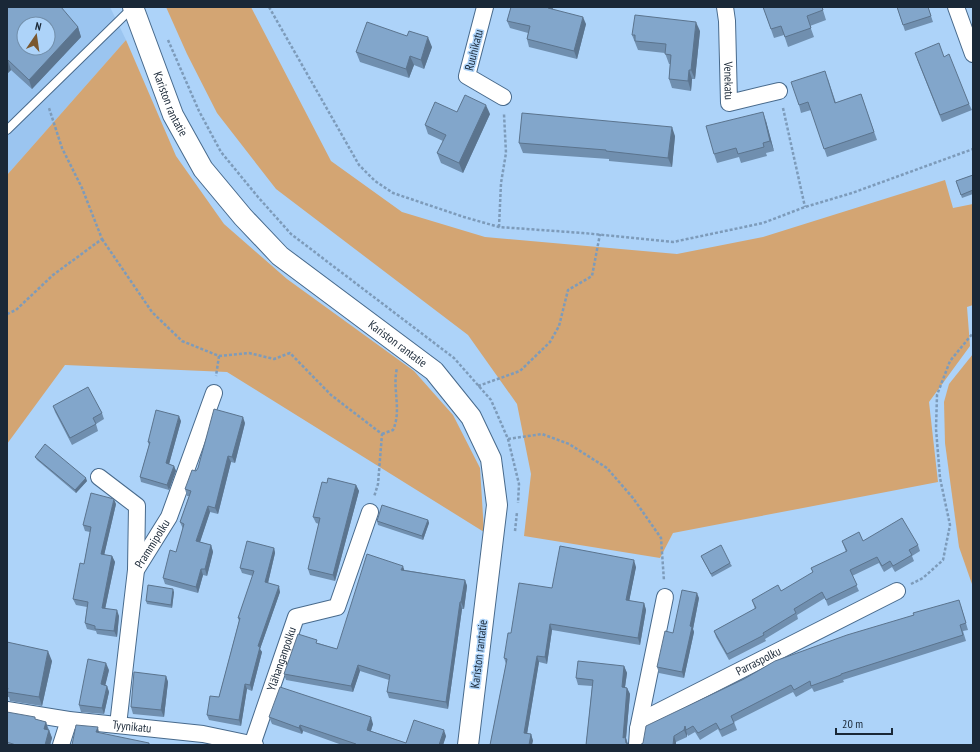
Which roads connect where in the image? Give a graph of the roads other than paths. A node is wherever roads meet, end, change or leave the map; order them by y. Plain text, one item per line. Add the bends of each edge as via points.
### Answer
1 (133, 7) edge
2 (485, 7) edge
3 (725, 7) edge
4 (956, 7) edge
5 (973, 54) edge
6 (779, 91) road end
7 (503, 97) road end
8 (7, 130) edge
9 (214, 393) road end
10 (99, 477) dead end
11 (370, 512) road end
12 (136, 570) junction
13 (897, 592) road end
14 (665, 597) road end
15 (7, 710) edge
16 (69, 720) junction
17 (118, 725) junction
18 (638, 737) edge
19 (61, 745) edge
20 (253, 745) edge
21 (468, 745) edge

1 - 8 lane
1 - 21 street, Kariston rantatie via 173,115 202,169 280,256 434,371 471,417 491,459 497,505
2 - 7 street, Ruuhikatu via 467,76
3 - 6 street, Venekatu via 729,103
4 - 5 street
9 - 12 street, Prammipolku via 169,517
10 - 12 street via 137,506
11 - 20 street, Ylähanganpolku via 336,606 296,617
12 - 17 street, Prammipolku
13 - 18 street, Parraspolku via 654,714
14 - 18 street
15 - 16 street, Tyynikatu
16 - 17 street, Tyynikatu
16 - 19 street
17 - 20 street, Tyynikatu via 203,734

